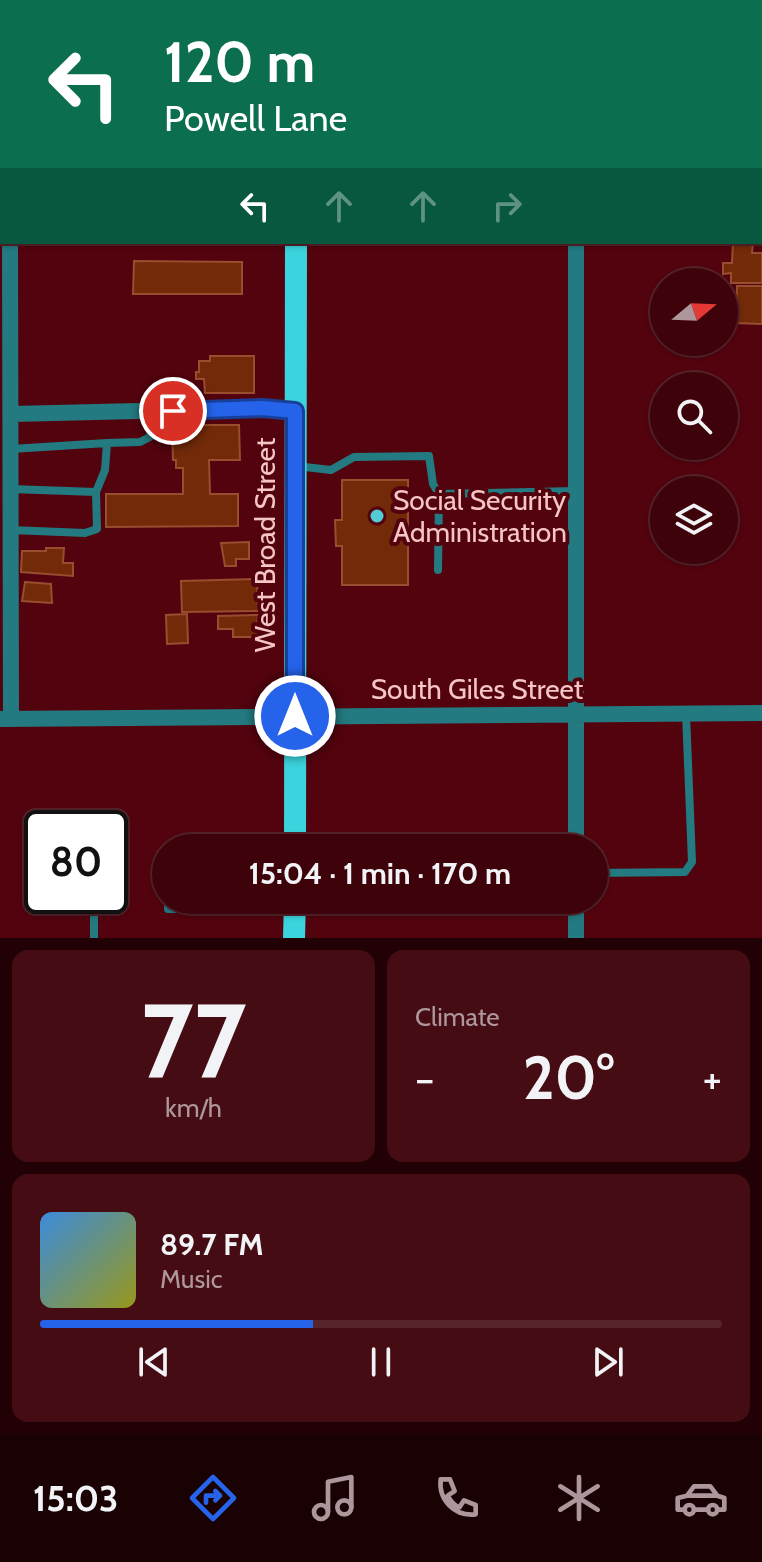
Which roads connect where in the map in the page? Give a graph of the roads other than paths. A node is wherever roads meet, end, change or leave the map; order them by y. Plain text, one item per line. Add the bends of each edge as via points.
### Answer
1 (10, 244) edge
2 (296, 244) edge
3 (576, 244) edge
4 (5, 367) edge
5 (295, 411) junction
6 (151, 413) junction
7 (11, 414) junction
8 (107, 443) junction
9 (11, 449) junction
10 (295, 466) junction
11 (11, 489) junction
12 (576, 491) junction
13 (96, 492) junction
14 (439, 494) junction
15 (11, 530) junction
16 (438, 570) dead end
17 (686, 713) junction
18 (762, 713) edge
19 (577, 714) junction
20 (295, 716) junction
21 (6, 719) edge
22 (295, 834) edge
23 (576, 834) edge
24 (608, 873) edge
25 (94, 914) edge
26 (295, 914) edge
27 (576, 914) edge
28 (94, 938) edge
29 (294, 938) edge
30 (576, 938) edge

1 - 4 street
2 - 5 highway, West Broad Street
3 - 12 street
4 - 7 street
5 - 6 street
5 - 10 highway, West Broad Street
6 - 7 street
6 - 8 lane via 150,437
7 - 9 street
8 - 9 lane
8 - 13 lane
9 - 11 street
10 - 14 lane via 331,470 354,457 429,456
10 - 20 highway, West Broad Street
11 - 13 lane
11 - 15 street
12 - 14 lane
12 - 19 street
13 - 15 lane via 97,529
14 - 16 lane
15 - 21 street
17 - 18 street, South Giles Street
17 - 19 street, South Giles Street
17 - 24 lane via 692,862 685,872
19 - 20 street, South Giles Street
19 - 23 street
20 - 21 street, South Giles Street
20 - 22 highway, West Broad Street
25 - 28 lane
26 - 29 highway
27 - 30 street

